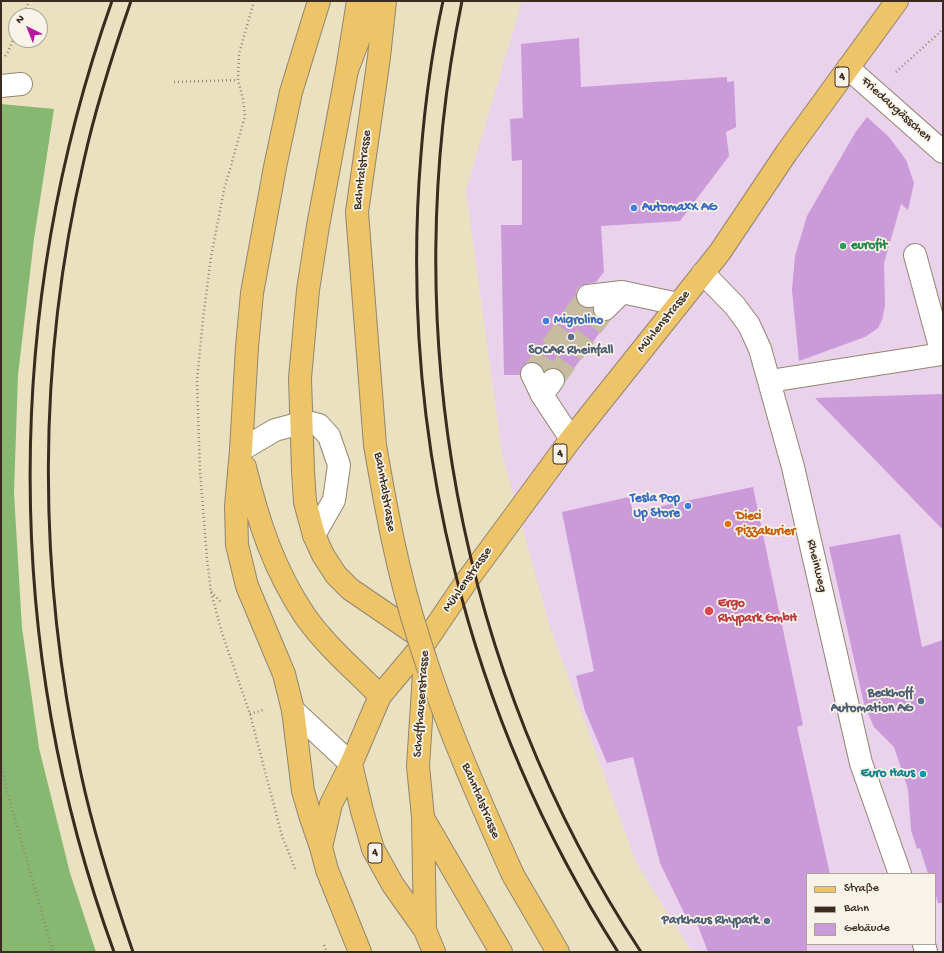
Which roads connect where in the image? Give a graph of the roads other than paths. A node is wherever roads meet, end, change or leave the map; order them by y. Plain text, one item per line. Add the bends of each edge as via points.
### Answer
1 (319, 1) edge
2 (358, 1) edge
3 (373, 1) edge
4 (385, 1) edge
5 (897, 1) edge
6 (848, 68) junction
7 (347, 70) junction
8 (943, 152) edge
9 (915, 255) dead end
10 (704, 273) junction
11 (596, 302) tunnel mouth
12 (678, 304) junction
13 (770, 381) junction
14 (542, 383) dead end
15 (301, 423) junction
16 (571, 439) junction
17 (241, 450) junction
18 (314, 534) junction
19 (426, 641) junction
20 (380, 696) junction
21 (293, 710) junction
22 (351, 764) junction
23 (423, 818) junction
24 (321, 847) junction
25 (900, 873) edge
26 (425, 930) junction
27 (360, 952) edge
28 (434, 952) edge
29 (501, 952) edge
30 (558, 952) edge

1 - 17 main road via 291,92 252,293
2 - 7 main road
3 - 7 main road
4 - 30 main road, Bahntalstrasse, bridge via 357,212 375,445 384,501 418,636 448,723 475,792 513,875
5 - 6 main road, Mühlenstrasse / 4
6 - 8 street, Friedaugässchen
6 - 10 main road, Mühlenstrasse / 4
7 - 15 main road via 308,290 300,378
9 - 13 street via 942,354
10 - 12 main road, Mühlenstrasse / 4
10 - 13 street, Rheinweg via 750,324
11 - 12 street via 622,292
12 - 16 main road, Mühlenstrasse / 4
13 - 25 street, Rheinweg via 793,467 861,763
14 - 16 street
15 - 17 street via 275,430
15 - 18 main road via 305,502
15 - 18 street via 319,425 329,436 339,465 334,500
16 - 19 main road, Mühlenstrasse / 4
17 - 20 main road via 260,525 284,581 324,640
17 - 21 main road via 236,506 237,545 247,586 284,674
18 - 19 main road via 336,575 350,589
19 - 20 main road, Schaffhauserstrasse / 4
19 - 23 main road, Schaffhauserstrasse via 418,766
20 - 22 main road, Schaffhauserstrasse / 4
21 - 22 street
21 - 24 main road via 303,791
22 - 24 main road via 331,804
22 - 26 main road, Schaffhauserstrasse / 4 via 373,849 393,885
23 - 26 main road, Schaffhauserstrasse / 4
23 - 29 main road
24 - 27 main road via 327,870
26 - 28 main road, Schaffhauserstrasse / 4

